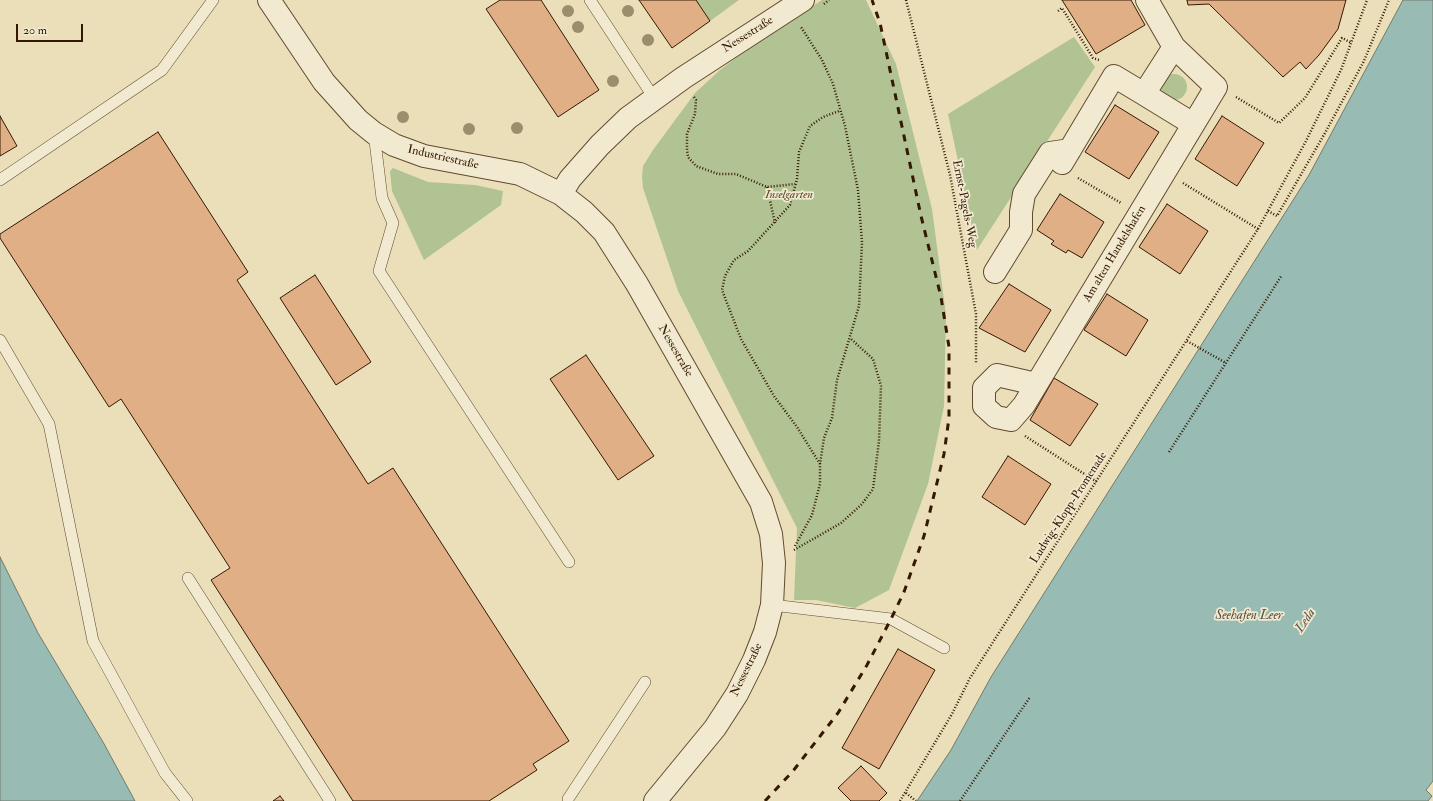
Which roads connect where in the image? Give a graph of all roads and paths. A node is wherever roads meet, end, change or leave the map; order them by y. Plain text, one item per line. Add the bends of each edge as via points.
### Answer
1 (213, 0) edge
2 (269, 0) edge
3 (590, 0) edge
4 (906, 0) edge
5 (1147, 0) edge
6 (1367, 0) edge
7 (1389, 0) edge
8 (797, 4) edge
9 (1058, 10) dead end
10 (1352, 43) junction
11 (1174, 47) junction
12 (1114, 76) junction
13 (683, 78) junction
14 (1216, 87) junction
15 (1144, 94) junction
16 (654, 98) junction
17 (839, 111) junction
18 (1193, 124) junction
19 (374, 133) junction
20 (1064, 158) junction
21 (1166, 172) junction
22 (0, 180) edge
23 (795, 184) junction
24 (767, 187) junction
25 (561, 194) junction
26 (1268, 211) junction
27 (1139, 214) junction
28 (774, 223) junction
29 (1258, 229) junction
30 (995, 272) dead end
31 (1282, 275) dead end
32 (850, 338) junction
33 (0, 340) edge
34 (1187, 341) junction
35 (1226, 363) junction
36 (976, 369) dead end
37 (1036, 384) junction
38 (1011, 420) junction
39 (1169, 452) dead end
40 (820, 464) junction
41 (1097, 482) junction
42 (570, 562) dead end
43 (188, 578) dead end
44 (772, 604) junction
45 (944, 648) dead end
46 (646, 682) dead end
47 (1030, 697) dead end
48 (906, 793) junction
49 (568, 800) edge
50 (187, 801) edge
51 (330, 801) edge
52 (655, 801) edge
53 (900, 801) edge
54 (916, 801) edge
55 (960, 801) edge

1 - 22 lane via 162,70
2 - 19 street, Industriestraße via 324,82 353,115
3 - 16 lane
4 - 36 path, Ernst-Pagels-Weg via 950,175 976,314
5 - 11 street
6 - 10 path, Ludwig-Klopp-Promenade
7 - 26 path via 1364,61 1277,216
8 - 13 street, Nessestraße
8 - 17 path via 829,73
9 - 12 path via 1062,8 1093,58 1115,67
10 - 14 path via 1342,38 1305,98 1280,123
10 - 26 path, Ludwig-Klopp-Promenade via 1306,141
11 - 14 street
11 - 15 street
12 - 15 street
12 - 20 street
13 - 16 street, Nessestraße
13 - 24 path via 696,100 695,114 687,134 688,157 702,169 718,174 736,174
14 - 18 street, Am alten Handelshafen
15 - 18 street
16 - 25 street, Nessestraße via 600,145 570,179
17 - 23 path via 822,117 810,126 799,152
17 - 32 path via 845,126 858,190 862,242 859,306
18 - 21 street, Am alten Handelshafen
19 - 25 street, Industriestraße via 394,145 424,156 520,174
19 - 42 lane via 382,198 393,223 379,271
20 - 27 path
20 - 30 street via 1050,153 1024,194 1021,230
21 - 27 street, Am alten Handelshafen
21 - 29 path
23 - 24 path
23 - 28 path via 790,205
24 - 28 path
25 - 44 street, Nessestraße via 604,232 637,284 761,502 771,534 774,563
26 - 29 path, Ludwig-Klopp-Promenade
27 - 37 street, Am alten Handelshafen
28 - 40 path via 748,251 734,260 725,276 722,290 741,339 774,396
29 - 34 path, Ludwig-Klopp-Promenade
31 - 35 path
32 - 40 path via 838,380 832,418 824,438
32 - 40 path via 873,359 881,386 879,441 873,489 862,504 841,523 791,552 812,515 820,484
33 - 50 lane via 49,424 93,641 165,773
34 - 35 path
34 - 41 path, Ludwig-Klopp-Promenade
35 - 39 path
37 - 38 street, Am alten Handelshafen via 1024,405
37 - 38 street via 997,375 984,388 984,406 996,418
38 - 41 path via 1020,433
41 - 48 path, Ludwig-Klopp-Promenade via 970,678
43 - 51 lane
44 - 45 lane via 891,619
44 - 52 street, Nessestraße via 765,632 737,694 715,728
46 - 49 lane
47 - 55 path
48 - 53 path, Ludwig-Klopp-Promenade
48 - 54 path

